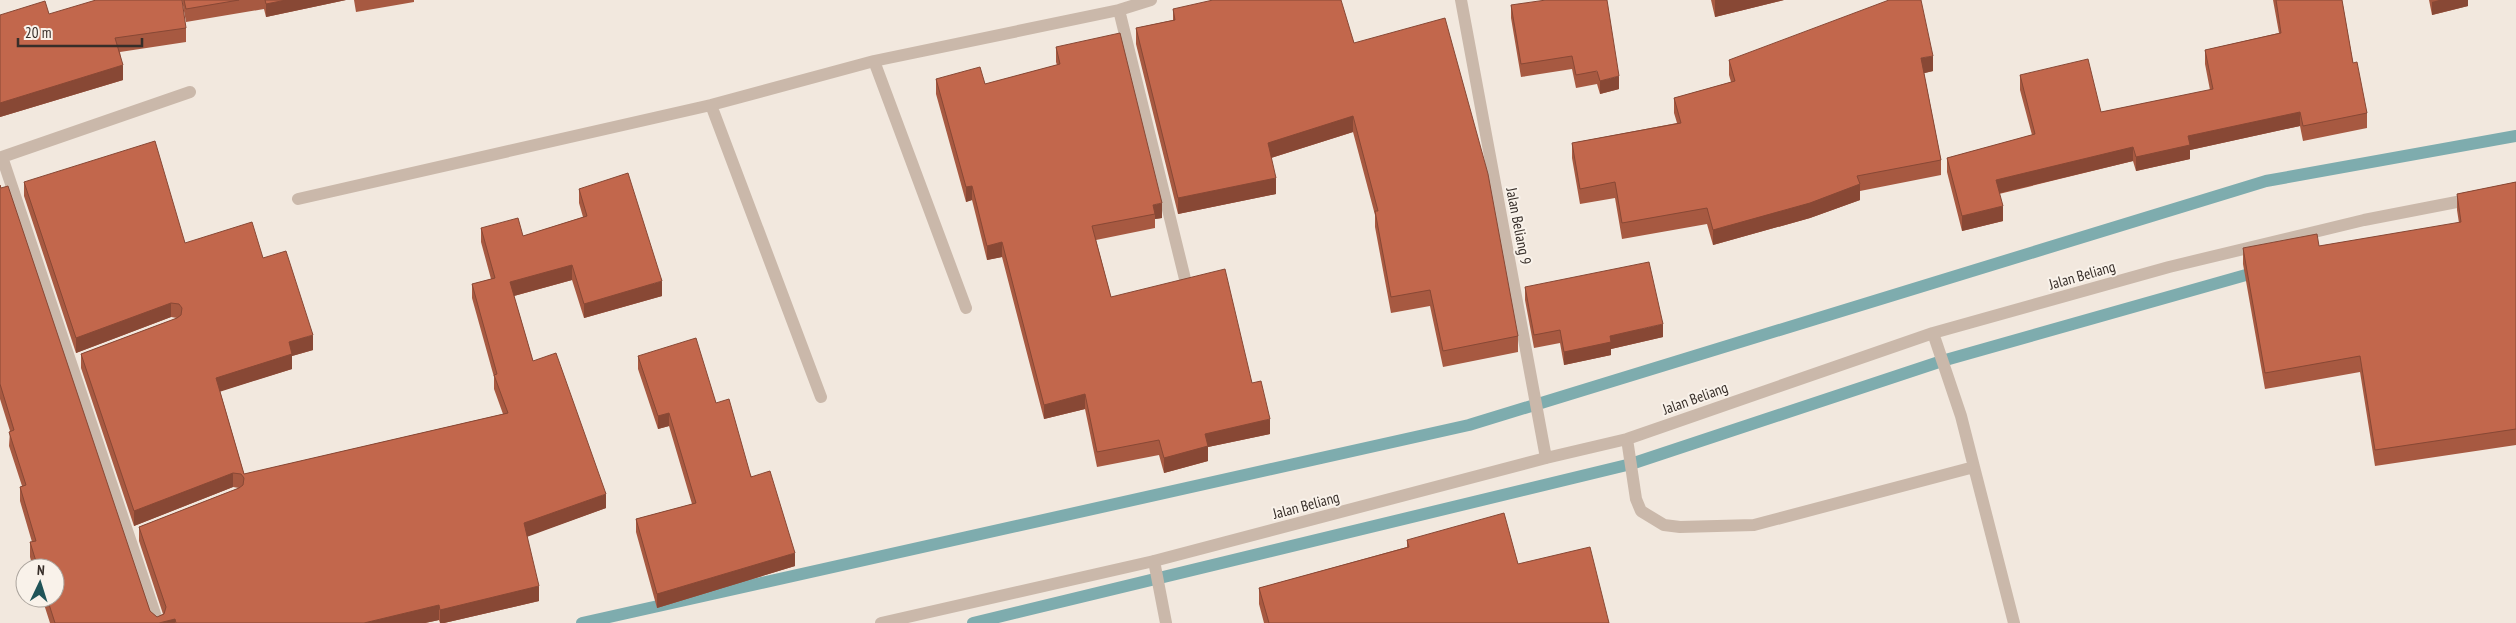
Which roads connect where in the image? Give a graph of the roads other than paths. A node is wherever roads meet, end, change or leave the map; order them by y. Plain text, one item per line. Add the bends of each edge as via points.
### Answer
1 (1151, 0) edge
2 (1460, 0) edge
3 (1119, 10) junction
4 (874, 60) junction
5 (190, 92) dead end
6 (711, 105) junction
7 (1, 154) edge
8 (2488, 196) edge
9 (298, 199) dead end
10 (1185, 279) edge
11 (966, 308) dead end
12 (1933, 333) junction
13 (821, 398) dead end
14 (1627, 439) junction
15 (1546, 458) junction
16 (1974, 467) junction
17 (1154, 561) junction
18 (158, 623) edge
19 (881, 623) edge
20 (1166, 623) edge
21 (2014, 623) edge

1 - 3 street
2 - 15 street, Jalan Beliang 9
3 - 4 street
3 - 10 street
4 - 6 street
4 - 11 street
5 - 7 street
6 - 9 street
6 - 13 street
7 - 18 street via 134,534
8 - 12 street, Jalan Beliang via 2364,220 2169,267
12 - 14 street, Jalan Beliang
12 - 16 street
14 - 15 street, Jalan Beliang
14 - 16 street via 1636,498 1641,510 1664,525 1680,527 1754,525
15 - 17 street, Jalan Beliang
16 - 21 street
17 - 19 street, Jalan Beliang
17 - 20 street

